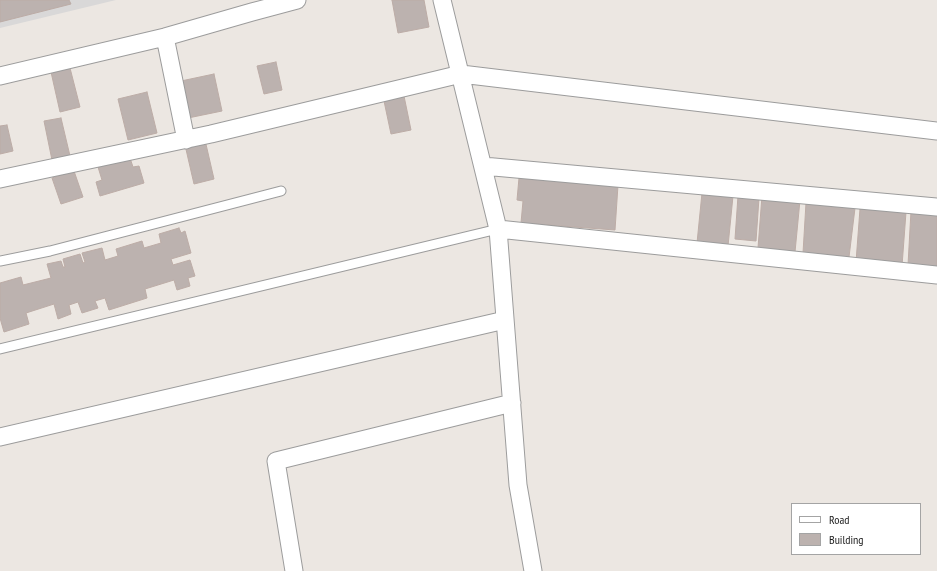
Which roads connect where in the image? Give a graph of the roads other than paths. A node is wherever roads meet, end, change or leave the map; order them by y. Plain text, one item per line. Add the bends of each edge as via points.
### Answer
1 (297, 0) edge
2 (442, 0) edge
3 (165, 37) junction
4 (461, 74) junction
5 (0, 76) edge
6 (937, 131) edge
7 (186, 140) junction
8 (483, 166) junction
9 (0, 179) edge
10 (281, 190) dead end
11 (937, 207) edge
12 (498, 229) junction
13 (0, 261) edge
14 (937, 275) edge
15 (505, 320) junction
16 (0, 349) edge
17 (512, 403) junction
18 (0, 437) edge
19 (294, 571) edge
20 (533, 571) edge

1 - 3 street
2 - 4 street
3 - 5 street
3 - 7 street
4 - 6 street
4 - 7 street
4 - 8 street
7 - 9 street
8 - 11 street
8 - 12 street
10 - 13 lane via 50,251
12 - 14 street
12 - 15 street
12 - 16 lane
15 - 17 street
15 - 18 street
17 - 19 street via 276,461
17 - 20 street via 518,485

